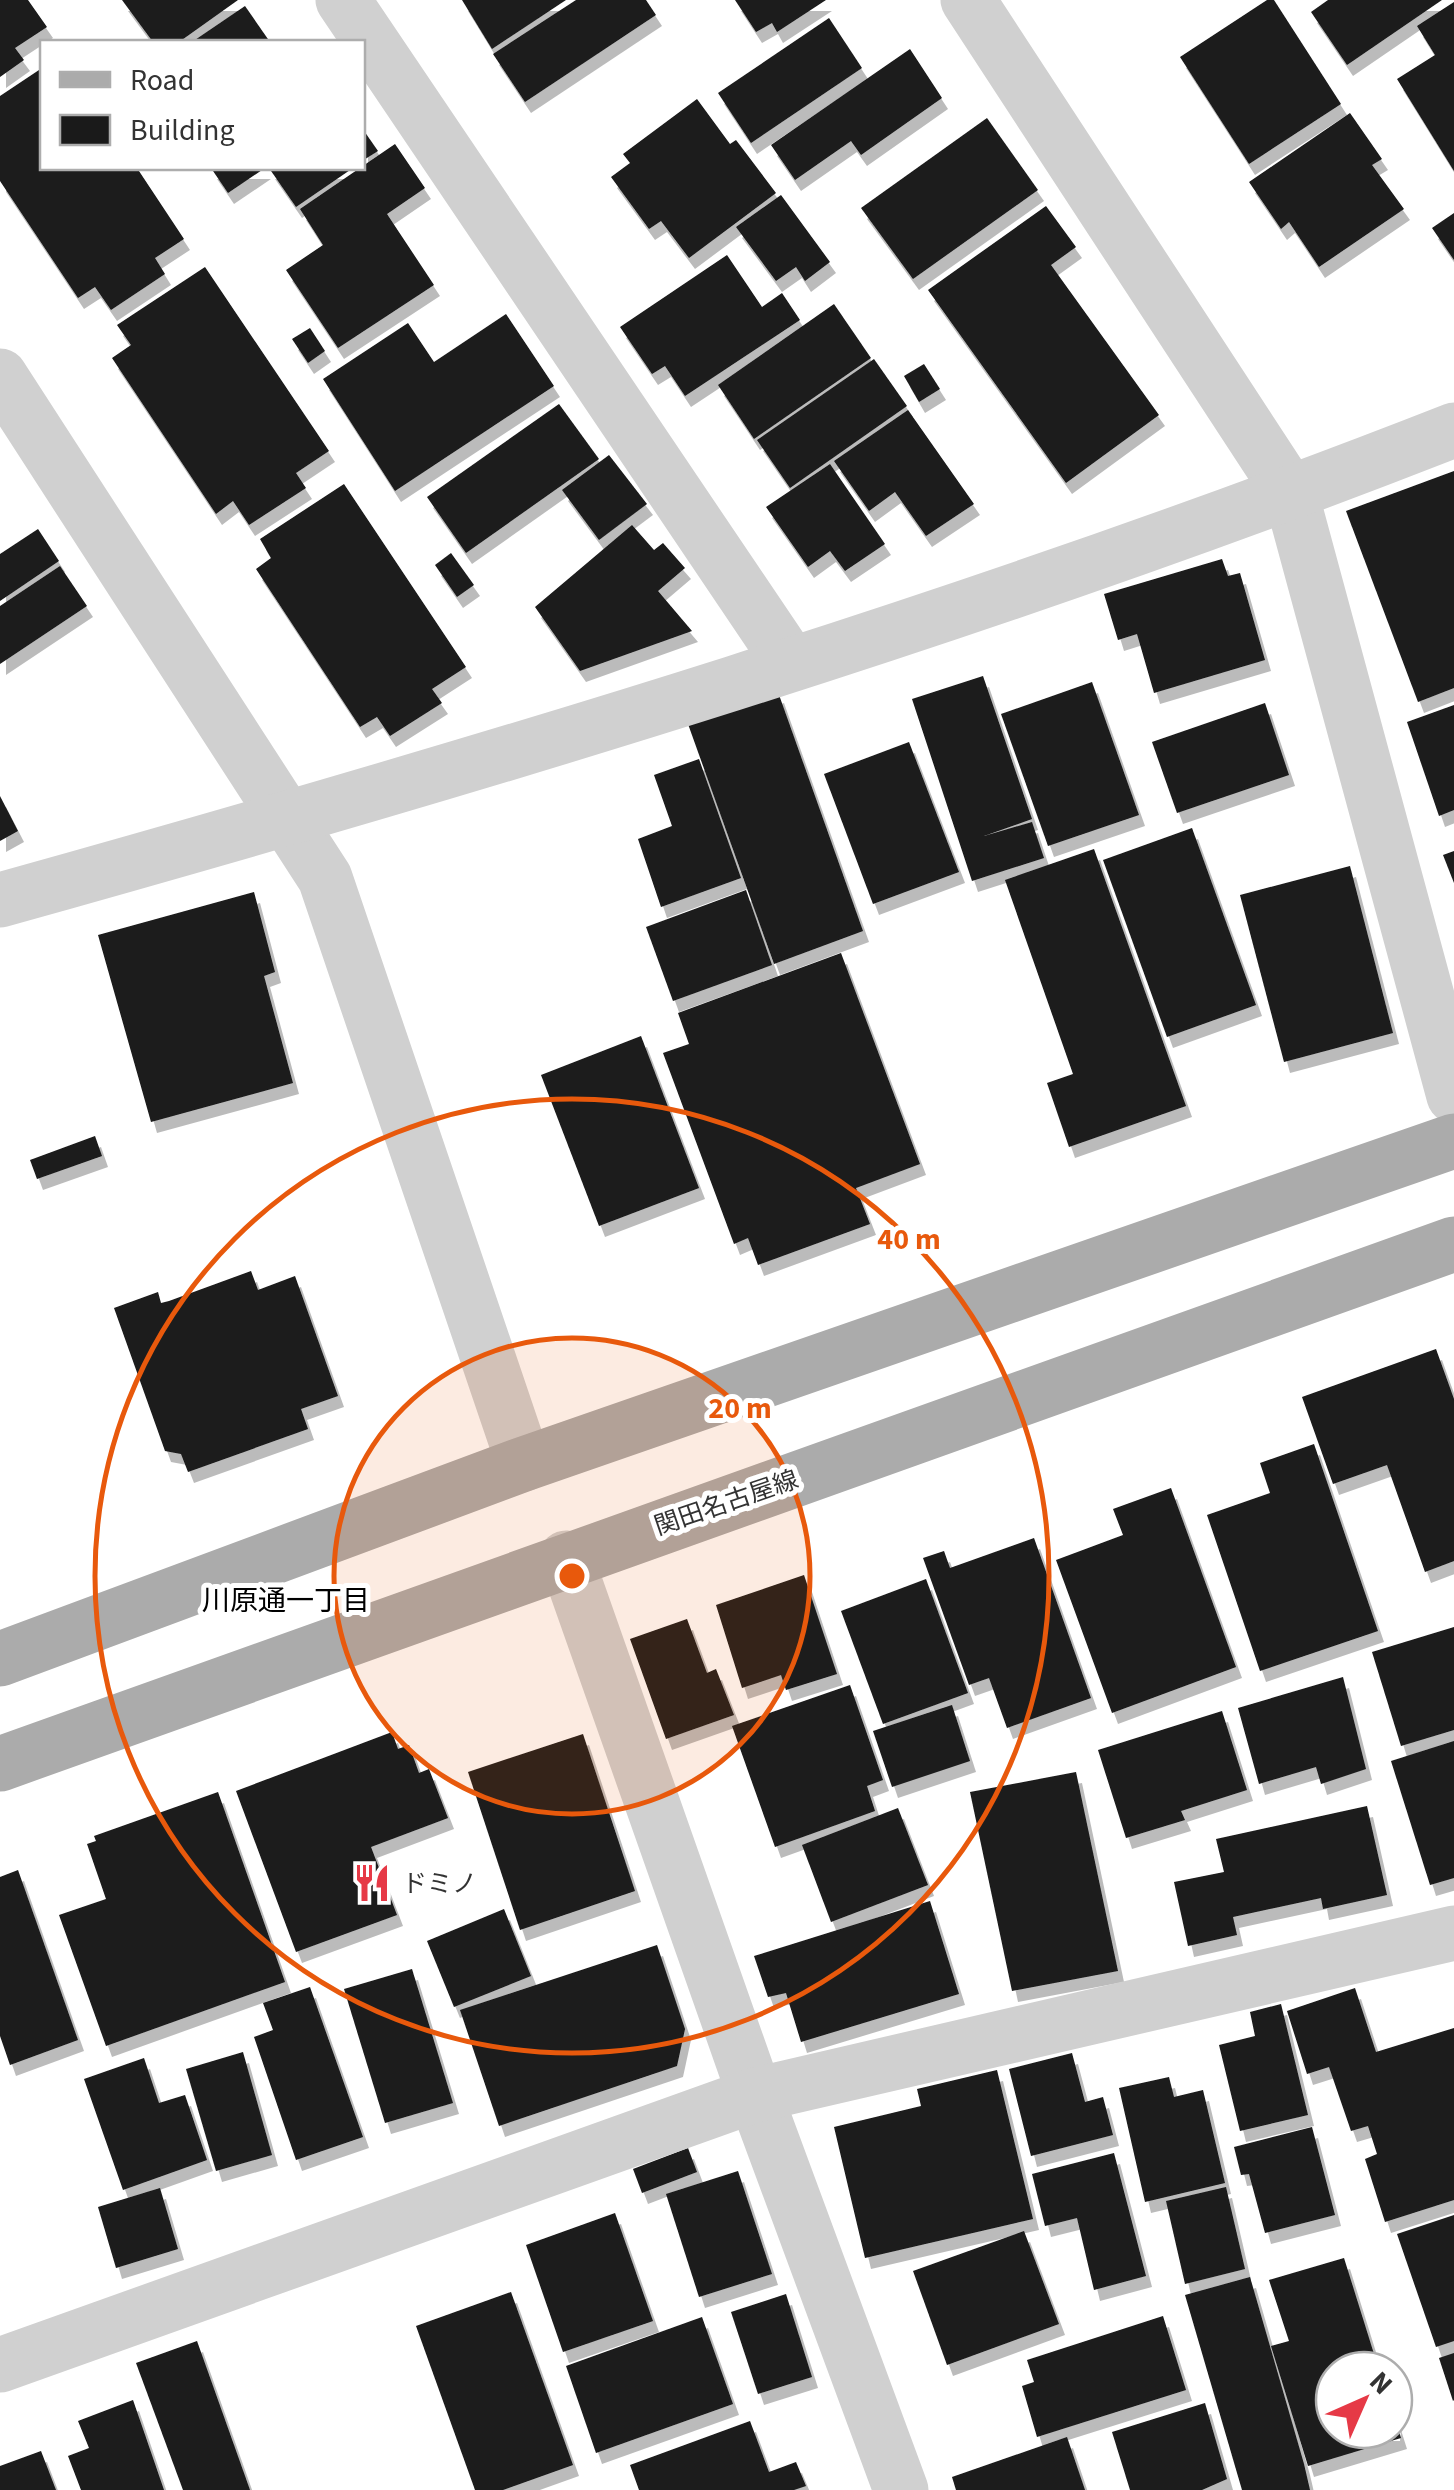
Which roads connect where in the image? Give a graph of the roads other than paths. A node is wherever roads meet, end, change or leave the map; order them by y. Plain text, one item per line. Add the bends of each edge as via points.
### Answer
1 (343, 0) edge
2 (968, 0) edge
3 (0, 376) edge
4 (1454, 430) edge
5 (1291, 494) junction
6 (790, 664) junction
7 (290, 819) junction
8 (0, 900) edge
9 (1454, 1096) edge
10 (1454, 1141) edge
11 (1454, 1244) edge
12 (524, 1464) junction
13 (566, 1558) junction
14 (0, 1658) edge
15 (0, 1764) edge
16 (1454, 1933) edge
17 (755, 2095) junction
18 (0, 2365) edge
19 (900, 2490) edge

1 - 6 street
2 - 5 street
3 - 7 street
4 - 5 street
5 - 6 street
5 - 9 street
6 - 7 street
7 - 8 street
7 - 12 street via 325,878
10 - 12 main road
11 - 13 main road, 関田名古屋線
12 - 14 main road
13 - 15 main road, 関田名古屋線
13 - 17 street
16 - 17 street
17 - 18 street
17 - 19 street

